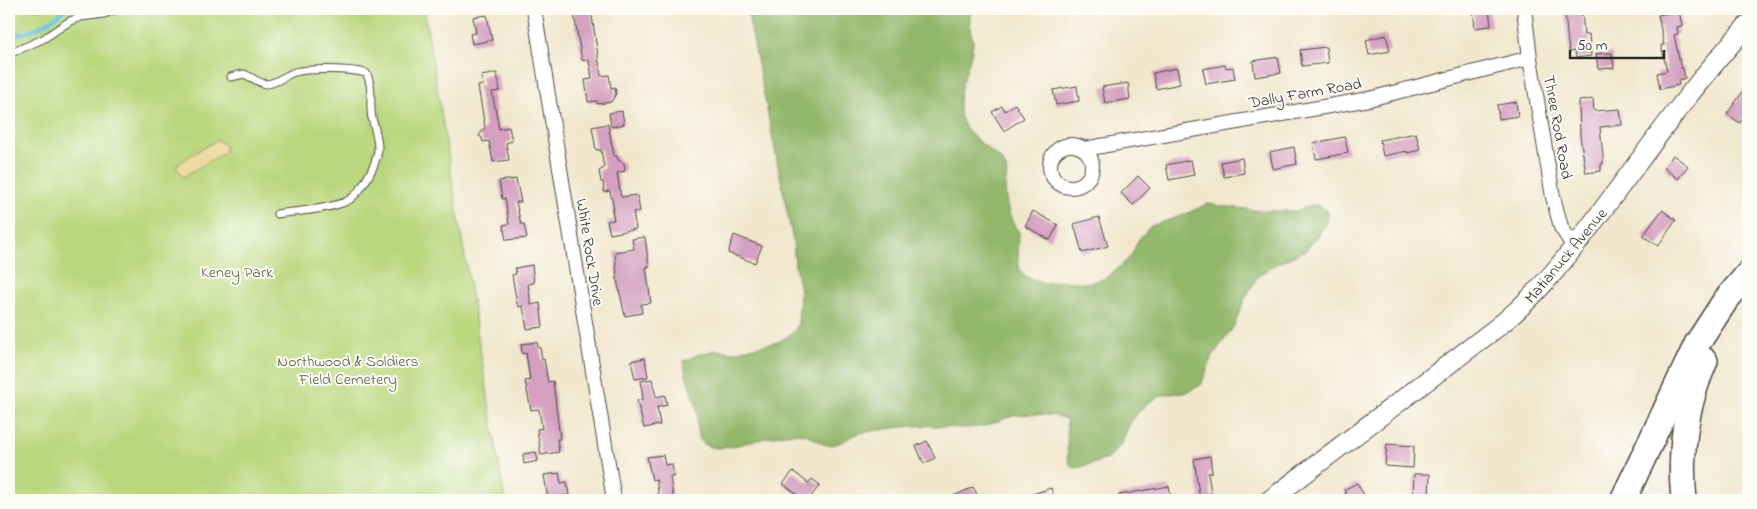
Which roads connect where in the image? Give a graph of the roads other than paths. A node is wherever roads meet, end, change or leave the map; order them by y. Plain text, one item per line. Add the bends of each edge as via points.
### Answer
1 (118, 9) edge
2 (534, 9) edge
3 (1524, 9) edge
4 (1748, 24) edge
5 (9, 54) edge
6 (1530, 58) junction
7 (231, 77) dead end
8 (1084, 149) dead end
9 (277, 214) dead end
10 (1574, 247) junction
11 (1748, 274) edge
12 (1748, 296) edge
13 (614, 500) edge
14 (1270, 500) edge
15 (1623, 500) edge
16 (1684, 500) edge

1 - 5 lane via 70,21 43,39
2 - 13 street, White Rock Drive
3 - 6 street, Three Rod Road
4 - 10 street, Matianuck Avenue
6 - 8 street, Dally Farm Road via 1369,99
6 - 10 street, Three Rod Road via 1553,197 1561,227
7 - 9 lane via 244,74 263,84 271,84 294,72 352,70 368,77 378,142 377,156 366,181 347,202
10 - 14 street, Matianuck Avenue via 1514,314
11 - 15 highway via 1721,306 1697,344
12 - 16 highway via 1716,340 1692,395 1682,452

